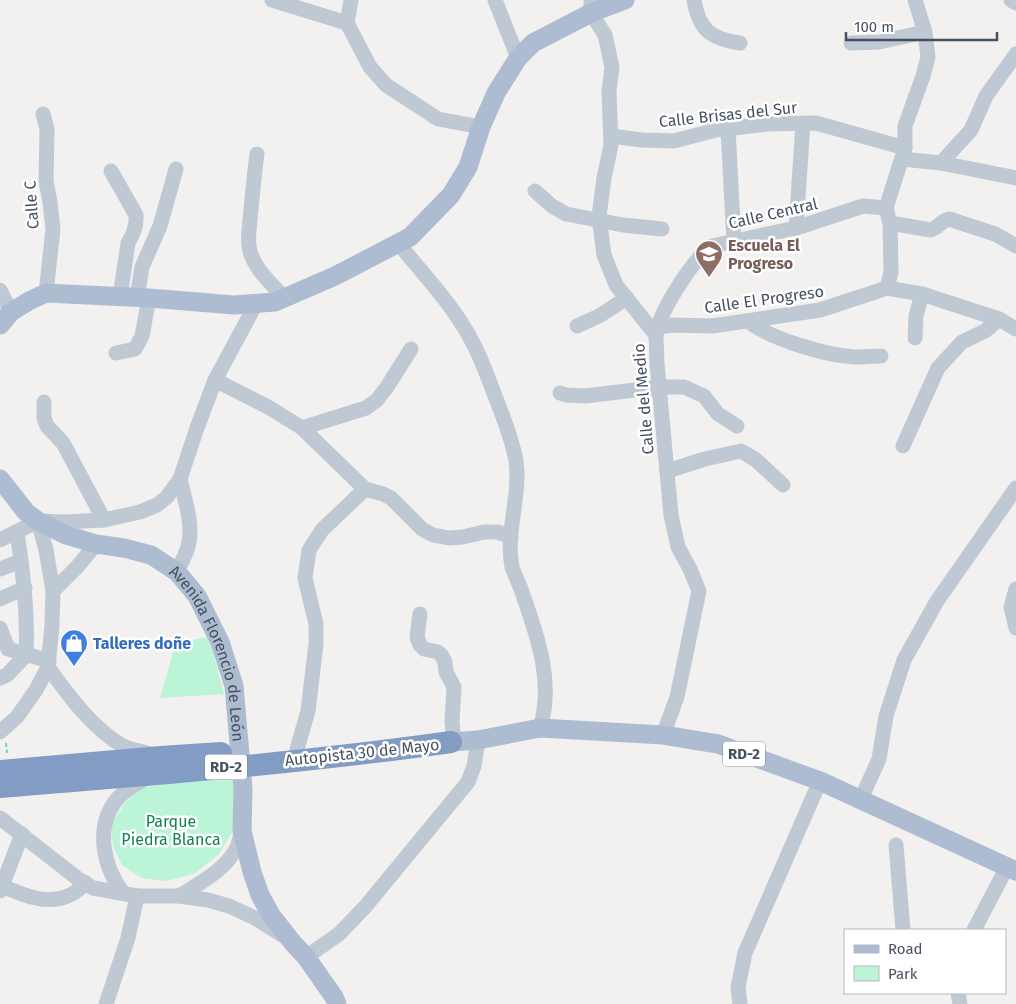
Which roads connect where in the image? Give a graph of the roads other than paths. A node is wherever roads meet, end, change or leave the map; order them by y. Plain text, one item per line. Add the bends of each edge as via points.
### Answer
1 (272, 0) edge
2 (351, 0) edge
3 (495, 0) edge
4 (625, 0) edge
5 (694, 0) edge
6 (915, 0) edge
7 (1011, 0) edge
8 (1016, 3) edge
9 (591, 7) edge
10 (348, 23) junction
11 (925, 32) junction
12 (740, 43) dead end
13 (851, 43) dead end
14 (1016, 54) edge
15 (518, 58) junction
16 (42, 114) dead end
17 (803, 123) junction
18 (481, 127) junction
19 (728, 129) junction
20 (611, 136) junction
21 (904, 153) junction
22 (257, 154) dead end
23 (941, 163) junction
24 (176, 169) dead end
25 (111, 171) dead end
26 (1015, 176) edge
27 (534, 191) dead end
28 (888, 216) junction
29 (600, 221) junction
30 (796, 228) junction
31 (662, 229) dead end
32 (734, 242) junction
33 (398, 243) junction
34 (1016, 246) edge
35 (887, 288) junction
36 (0, 290) edge
37 (46, 293) junction
38 (922, 294) junction
39 (135, 298) junction
40 (284, 298) junction
41 (627, 298) junction
42 (256, 304) junction
43 (5, 318) edge
44 (999, 319) junction
45 (748, 320) junction
46 (577, 326) dead end
47 (1016, 329) edge
48 (656, 331) junction
49 (916, 338) dead end
50 (411, 349) dead end
51 (116, 353) dead end
52 (881, 356) dead end
53 (215, 380) junction
54 (660, 387) junction
55 (560, 393) dead end
56 (44, 402) dead end
57 (737, 426) dead end
58 (302, 428) junction
59 (903, 446) dead end
60 (667, 471) junction
61 (0, 479) edge
62 (180, 479) junction
63 (783, 484) dead end
64 (1016, 488) edge
65 (365, 489) junction
66 (104, 520) junction
67 (38, 521) junction
68 (17, 532) junction
69 (511, 537) junction
70 (0, 540) edge
71 (96, 544) junction
72 (21, 561) junction
73 (0, 569) edge
74 (176, 572) junction
75 (25, 588) junction
76 (1016, 589) edge
77 (53, 591) junction
78 (0, 600) edge
79 (420, 614) dead end
80 (27, 620) junction
81 (1016, 628) edge
82 (1, 629) edge
83 (26, 655) junction
84 (48, 664) junction
85 (0, 678) edge
86 (540, 728) junction
87 (2, 731) edge
88 (663, 734) junction
89 (478, 740) junction
90 (453, 742) junction
91 (297, 749) junction
92 (157, 766) junction
93 (3, 776) edge
94 (820, 781) junction
95 (861, 799) junction
96 (0, 818) edge
97 (242, 831) junction
98 (22, 834) junction
99 (896, 845) dead end
100 (1012, 869) edge
101 (86, 883) junction
102 (1, 889) edge
103 (130, 894) junction
104 (179, 896) junction
105 (903, 929) edge
106 (975, 929) edge
107 (293, 943) junction
108 (306, 957) junction
109 (106, 1004) edge
110 (337, 1004) edge
111 (740, 1004) edge

1 - 10 street
2 - 10 street
3 - 15 street
4 - 9 main road
5 - 12 street via 699,22 705,30 724,40
6 - 11 street
7 - 8 street
9 - 15 main road via 533,43
9 - 20 street, Calle del Medio via 605,35 612,66 609,91
10 - 18 street via 370,67 386,85 438,119
11 - 13 street via 879,42
11 - 21 street via 928,57 905,126
14 - 23 street via 986,96 971,130
15 - 18 main road via 496,93
16 - 37 street, Calle C via 47,129 46,181 53,229
17 - 19 street, Calle Brisas del Sur
17 - 21 street, Calle Brisas del Sur via 816,123
17 - 30 street
18 - 33 main road via 468,167 451,195 410,236
19 - 20 street, Calle Brisas del Sur via 674,141
19 - 32 street
20 - 29 street, Calle del Medio
21 - 23 street, Calle Brisas del Sur
21 - 28 street
22 - 40 street via 249,226 250,250 262,274
23 - 26 street, Calle Brisas del Sur
24 - 39 street via 160,226 142,267
25 - 39 street via 136,215 128,243
27 - 29 street via 566,214
28 - 30 street, Calle Central via 863,206
28 - 34 street, Calle Central via 932,230 949,219 995,234
28 - 35 street via 891,272
29 - 31 street
29 - 41 street, Calle del Medio via 604,255 616,285
30 - 32 street, Calle Central
32 - 48 street, Calle Central via 718,244 705,251 686,275
33 - 40 main road
33 - 69 street via 454,313 484,364 516,460 516,500
35 - 38 street, Calle El Progreso
35 - 45 street, Calle El Progreso via 820,310
36 - 43 street
37 - 39 main road
37 - 43 main road
38 - 44 street, Calle El Progreso
38 - 49 street via 916,316
39 - 42 main road
39 - 51 street via 142,336 135,349
40 - 42 main road
41 - 46 street
41 - 48 street, Calle del Medio
42 - 53 street
44 - 47 street, Calle El Progreso
44 - 59 street via 985,331 962,342 938,368
45 - 48 street, Calle El Progreso via 712,326 673,325
45 - 52 street via 758,328 796,344 854,357
48 - 54 street, Calle del Medio
50 - 58 street via 387,387 366,408
53 - 58 street
53 - 62 street
54 - 55 street via 585,396
54 - 57 street via 684,387 704,396 718,414
54 - 60 street, Calle del Medio
56 - 66 street via 47,426 62,443
58 - 65 street
60 - 63 street via 741,451
60 - 88 street, Calle del Medio via 678,547 699,591 677,697
61 - 67 main road, Avenida Florencio de León via 26,512
62 - 66 street via 157,505
62 - 74 street via 189,537 188,549
64 - 95 street via 937,601 904,660 886,716 879,758
65 - 69 street via 391,498 422,529 433,535 449,538 498,532
65 - 91 street via 322,530 309,550 305,578 316,624 316,644 308,711
66 - 67 street
67 - 68 street
67 - 71 main road, Avenida Florencio de León via 66,535
67 - 77 street
68 - 70 street
68 - 72 street
69 - 86 street via 512,566 543,658 546,700
71 - 74 main road, Avenida Florencio de León via 151,555
71 - 77 street
72 - 73 street
72 - 75 street
74 - 97 main road, Avenida Florencio de León via 197,596 220,642 234,686 243,789
75 - 78 street
75 - 80 street
76 - 81 street via 1011,607
77 - 84 street
79 - 90 street via 416,637 424,649 442,656 454,687
80 - 82 street
80 - 83 street
82 - 83 street via 8,649
83 - 84 street
83 - 85 street
84 - 87 street via 36,690 17,717
84 - 92 street via 66,693 100,729
86 - 88 main road, RD-2
86 - 89 main road, RD-2
88 - 94 main road, RD-2 via 718,744
89 - 90 main road, RD-2
89 - 108 street via 468,782 365,907 339,934
90 - 91 highway, Autopista 30 de Mayo / RD-2 via 398,738
90 - 92 highway, Autopista 30 de Mayo / RD-2 via 399,750
91 - 92 highway, Autopista 30 de Mayo / RD-2
92 - 93 highway, Autopista 30 de Mayo / RD-2
92 - 103 street via 118,798 108,813 104,828 108,869
94 - 95 main road, RD-2
94 - 111 street via 745,953 738,987
95 - 100 main road, RD-2
96 - 98 street
97 - 104 street via 237,849 225,864 210,878
97 - 107 main road, Avenida Florencio de León via 260,895
98 - 101 street
98 - 102 street
99 - 105 street
100 - 106 street
101 - 102 street via 70,895 50,900
101 - 103 street via 94,888
103 - 104 street
103 - 109 street via 128,938
104 - 107 street via 229,906 274,928
107 - 108 main road, Avenida Florencio de León
108 - 110 main road, Avenida Florencio de León

